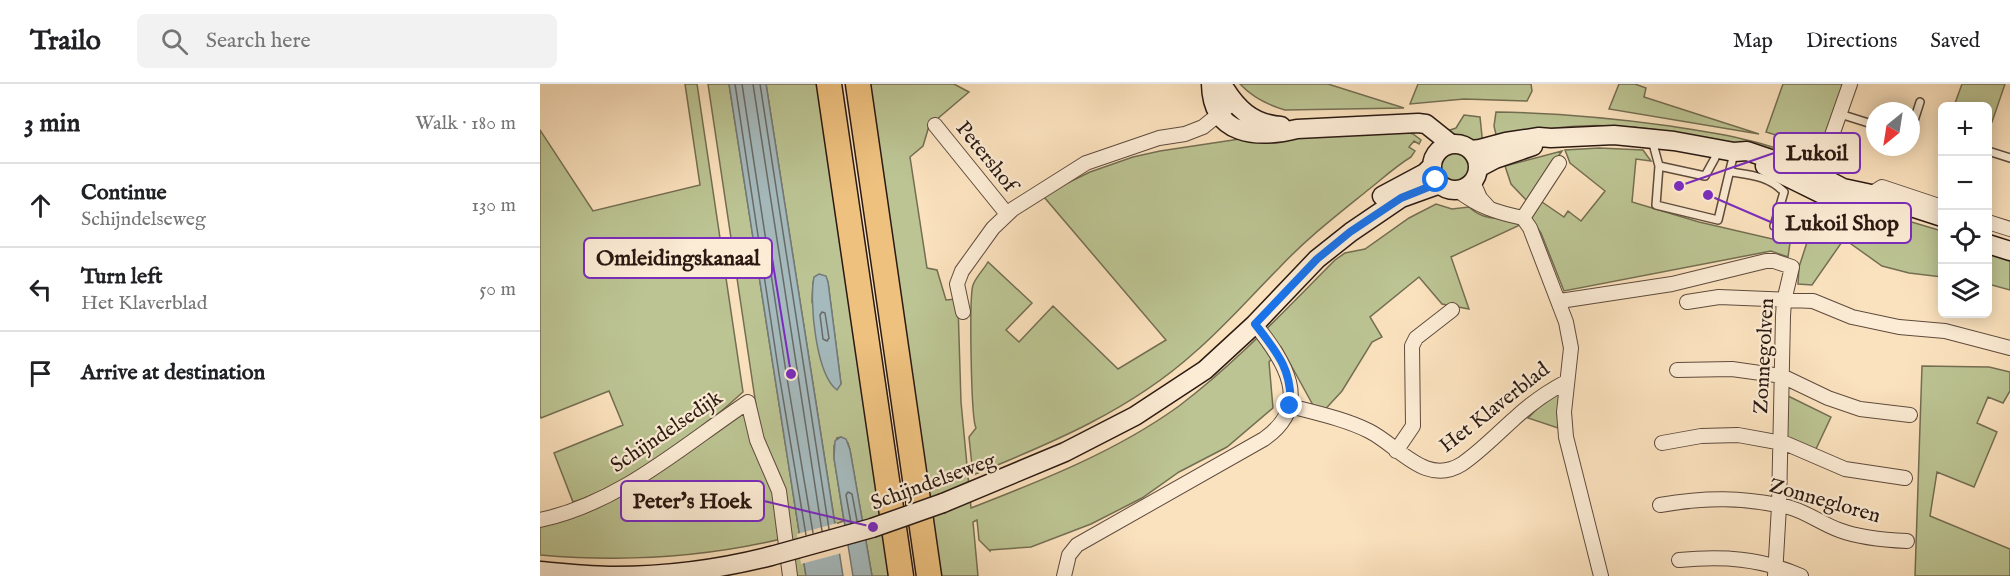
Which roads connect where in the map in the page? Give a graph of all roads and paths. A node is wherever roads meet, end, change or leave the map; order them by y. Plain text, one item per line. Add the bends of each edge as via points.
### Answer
1 (829, 84) edge
2 (858, 84) edge
3 (1211, 84) edge
4 (1222, 84) edge
5 (1850, 84) edge
6 (1234, 102) junction
7 (1840, 114) junction
8 (1219, 116) junction
9 (1866, 122) edge
10 (1403, 123) junction
11 (935, 124) dead end
12 (1297, 129) junction
13 (1651, 137) junction
14 (1551, 138) junction
15 (1451, 144) junction
16 (1471, 150) junction
17 (1725, 150) junction
18 (1992, 152) edge
19 (2010, 159) edge
20 (1433, 160) junction
21 (1559, 163) dead end
22 (1659, 166) junction
23 (1731, 172) junction
24 (1818, 175) junction
25 (1792, 180) junction
26 (1462, 181) junction
27 (1871, 194) junction
28 (1938, 206) edge
29 (1007, 214) junction
30 (1938, 216) edge
31 (1523, 218) junction
32 (1992, 223) edge
33 (1774, 226) dead end
34 (1938, 227) edge
35 (2010, 229) edge
36 (1992, 233) edge
37 (2010, 240) edge
38 (1992, 244) edge
39 (2010, 251) edge
40 (1560, 301) junction
41 (1784, 301) junction
42 (1687, 302) dead end
43 (1260, 305) junction
44 (1452, 310) dead end
45 (963, 312) dead end
46 (1255, 324) junction
47 (2010, 348) edge
48 (1677, 370) dead end
49 (1782, 376) junction
50 (1566, 382) junction
51 (1180, 386) junction
52 (1290, 406) junction
53 (1910, 415) dead end
54 (1780, 442) junction
55 (1662, 443) dead end
56 (1396, 451) junction
57 (1905, 478) dead end
58 (1660, 505) dead end
59 (1779, 506) junction
60 (540, 520) edge
61 (1907, 541) dead end
62 (1679, 560) dead end
63 (1775, 570) edge
64 (540, 571) edge
65 (790, 576) edge
66 (901, 576) edge
67 (929, 576) edge
68 (1064, 576) edge
69 (1601, 576) edge
70 (1801, 576) edge

1 - 66 highway
2 - 67 highway
3 - 8 main road via 1211,100
4 - 6 main road
5 - 7 street
6 - 8 street
6 - 12 main road via 1261,122
7 - 9 lane
7 - 24 street
8 - 12 main road via 1247,132
8 - 29 street via 1185,134 1159,138 1086,162
10 - 12 main road
10 - 15 main road via 1426,124
10 - 20 main road via 1426,139
11 - 29 street, Petershof
13 - 14 main road, Schijndelseweg
13 - 17 main road, Schijndelseweg
13 - 22 lane
14 - 16 main road, Schijndelseweg via 1506,141
14 - 26 main road, Schijndelseweg via 1544,144 1500,157
15 - 16 main road via 1462,144
15 - 20 main road
16 - 26 main road via 1477,158
17 - 22 lane via 1715,158 1705,176
17 - 23 lane
17 - 24 main road, Schijndelseweg via 1766,156
17 - 25 main road, Schijndelseweg
18 - 19 lane
20 - 26 main road via 1434,176
20 - 43 main road, Schijndelseweg via 1425,172 1374,201 1331,234
21 - 31 street
22 - 23 lane via 1656,205 1718,220
23 - 33 lane via 1775,183 1784,192
24 - 25 main road via 1812,182
24 - 27 main road, Schijndelseweg via 1843,188
25 - 34 main road, Schijndelseweg via 1832,199
26 - 31 street via 1473,202 1493,212
26 - 46 main road, Schijndelseweg via 1431,186 1401,198 1350,232 1317,259
27 - 28 street, Schijndelseweg via 1882,187
27 - 30 main road, Schijndelseweg
29 - 45 street via 962,271 957,284
31 - 40 street, Het Klaverblad
32 - 35 street
36 - 37 main road
38 - 39 main road
40 - 41 street, Zonnegolven via 1672,284 1766,261 1792,267
40 - 50 street, Het Klaverblad via 1571,348
41 - 42 street via 1719,297
41 - 47 street via 1813,301 1852,317 1945,332
41 - 49 street, Zonnegolven
43 - 46 main road via 1253,318
43 - 51 main road, Schijndelseweg
44 - 56 street, Het Klaverblad via 1416,338 1412,346 1413,426
46 - 51 main road, Schijndelseweg via 1205,370
46 - 52 street via 1286,368
48 - 49 street via 1732,369
49 - 53 street via 1828,399 1860,409
49 - 54 street, Zonnegolven
50 - 56 street, Het Klaverblad via 1547,392 1460,465 1426,469
50 - 69 street via 1566,438
51 - 64 main road, Schijndelseweg, bridge via 1135,416 1065,452 943,503 830,540 746,562 666,574 614,576
52 - 56 street, Het Klaverblad via 1365,429
52 - 68 street via 1285,419 1264,439 1077,545 1069,555
54 - 55 street via 1738,435
54 - 57 street via 1845,469
54 - 59 street, Zonnegolven
58 - 59 street, Zonnegloren via 1695,499 1742,499
59 - 61 street, Zonnegloren via 1790,507 1840,530
59 - 63 street, Zonnegolven
60 - 65 street, Schijndelsedijk via 579,508 635,481 748,402 757,440 779,491
62 - 63 street via 1740,559
63 - 70 street

